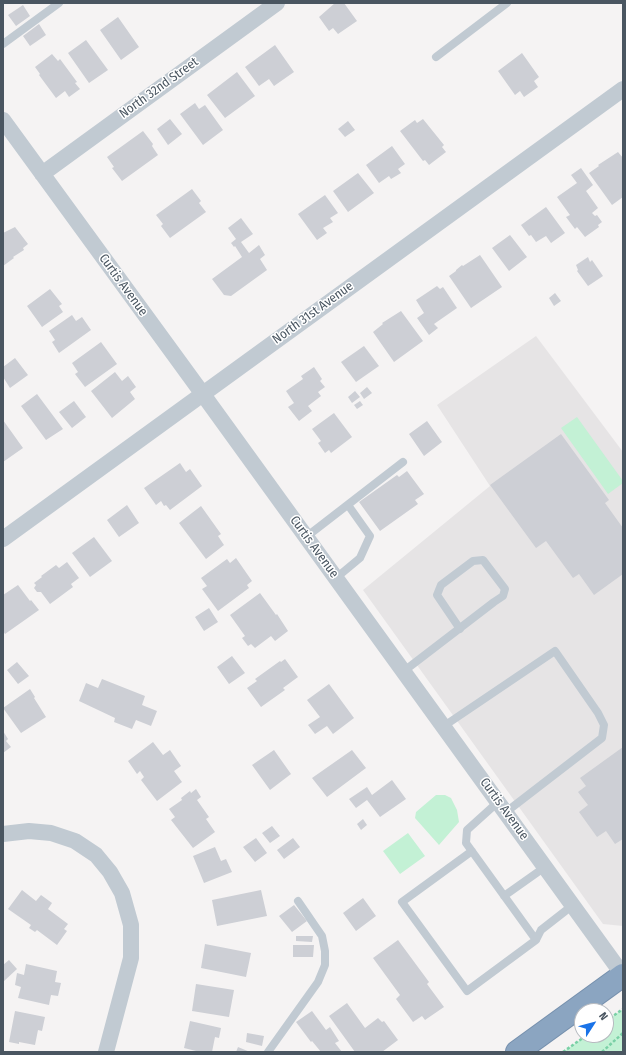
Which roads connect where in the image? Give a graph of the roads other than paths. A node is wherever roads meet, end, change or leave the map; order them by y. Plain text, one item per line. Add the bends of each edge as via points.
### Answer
1 (59, 3) edge
2 (277, 3) edge
3 (507, 3) edge
4 (3, 44) edge
5 (436, 57) dead end
6 (623, 89) edge
7 (3, 120) edge
8 (42, 174) junction
9 (202, 393) junction
10 (403, 462) dead end
11 (348, 505) junction
12 (306, 537) junction
13 (3, 539) edge
14 (336, 578) junction
15 (460, 629) junction
16 (404, 671) junction
17 (444, 726) junction
18 (502, 807) junction
19 (3, 834) edge
20 (472, 851) junction
21 (545, 867) junction
22 (504, 896) junction
23 (298, 901) dead end
24 (573, 905) junction
25 (536, 940) junction
26 (623, 975) edge
27 (106, 1052) edge
28 (268, 1052) edge
29 (517, 1052) edge

1 - 4 lane
2 - 8 street, North 32nd Street
3 - 5 lane
6 - 9 street, North 31st Avenue
7 - 8 street, Curtis Avenue
8 - 9 street, Curtis Avenue
9 - 12 street, Curtis Avenue
9 - 13 street, North 31st Avenue
10 - 11 lane
11 - 12 lane
11 - 14 lane via 370,536 360,558
12 - 14 street, Curtis Avenue
14 - 16 street, Curtis Avenue
15 - 15 lane via 503,596 505,589 482,560 473,561 441,585 437,595
15 - 16 lane
16 - 17 street, Curtis Avenue
17 - 18 street, Curtis Avenue
17 - 18 lane via 555,651 598,713 604,725 602,738
18 - 20 lane via 467,830 466,842
18 - 21 street, Curtis Avenue
19 - 27 street via 29,831 51,833 75,841 96,855 122,893 132,939 131,958
20 - 22 lane
20 - 25 lane via 402,902 407,909 467,990
21 - 22 lane
21 - 24 street, Curtis Avenue
22 - 25 lane
23 - 28 lane via 322,936 326,950 324,965 318,982
24 - 25 lane via 541,930
24 - 26 street, Curtis Avenue
26 - 29 highway

